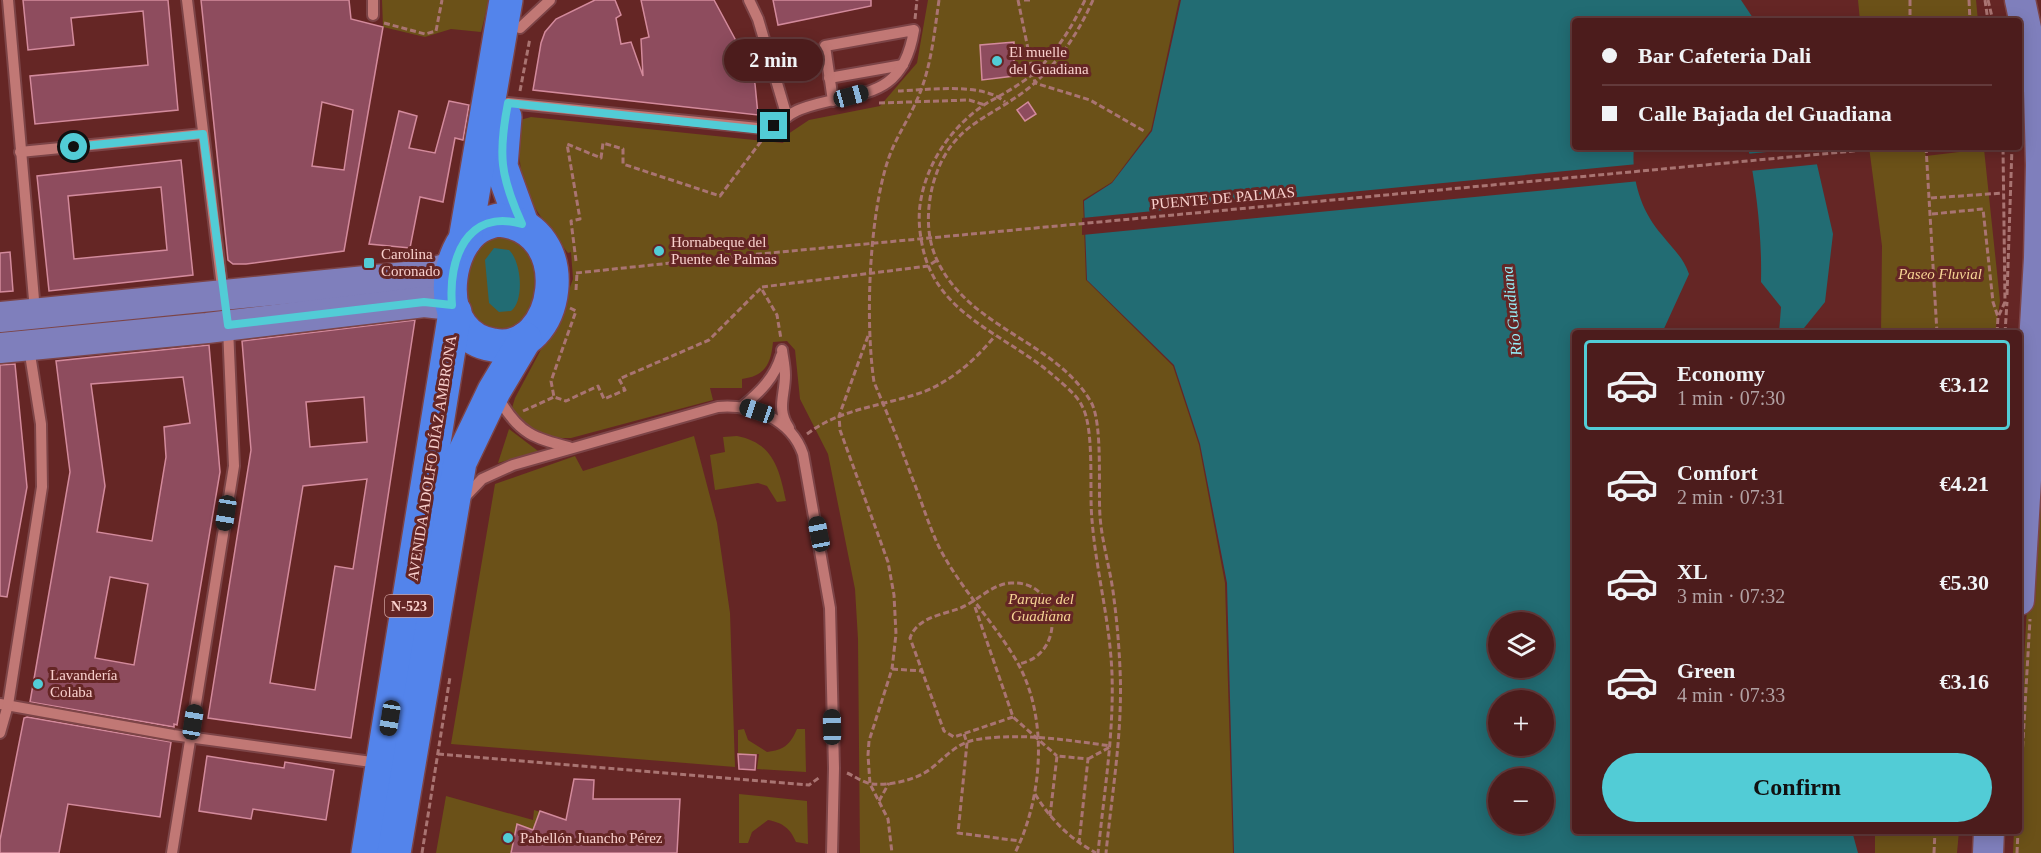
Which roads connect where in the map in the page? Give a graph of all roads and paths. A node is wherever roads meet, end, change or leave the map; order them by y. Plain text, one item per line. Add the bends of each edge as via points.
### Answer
1 (8, 0) edge
2 (187, 0) edge
3 (373, 0) edge
4 (442, 0) edge
5 (550, 0) edge
6 (749, 0) edge
7 (917, 0) edge
8 (939, 0) edge
9 (1018, 0) edge
10 (1024, 0) edge
11 (1033, 0) edge
12 (1085, 0) edge
13 (1093, 0) edge
14 (1910, 0) edge
15 (1969, 0) edge
16 (1986, 0) edge
17 (2002, 0) edge
18 (2020, 0) edge
19 (518, 9) edge
20 (373, 15) joint
21 (1910, 18) edge
22 (1970, 18) edge
23 (1988, 18) edge
24 (1992, 18) edge
25 (2008, 18) edge
26 (914, 30) junction
27 (903, 65) junction
28 (1033, 74) junction
29 (830, 78) junction
30 (1035, 82) junction
31 (885, 85) junction
32 (921, 90) junction
33 (999, 96) junction
34 (833, 101) junction
35 (1005, 102) junction
36 (508, 103) junction
37 (916, 103) junction
38 (873, 104) dead end
39 (985, 105) junction
40 (2033, 116) edge
41 (787, 117) junction
42 (1144, 131) dead end
43 (203, 134) junction
44 (763, 134) junction
45 (771, 139) dead end
46 (1864, 150) edge
47 (1926, 150) edge
48 (2003, 150) edge
49 (2012, 150) edge
50 (20, 152) junction
51 (2041, 174) edge
52 (2003, 193) junction
53 (1931, 198) junction
54 (1932, 214) junction
55 (522, 224) junction
56 (459, 253) junction
57 (937, 260) junction
58 (927, 266) junction
59 (873, 273) junction
60 (569, 285) junction
61 (761, 288) junction
62 (226, 309) junction
63 (453, 309) junction
64 (36, 314) junction
65 (1998, 316) junction
66 (0, 317) edge
67 (1937, 330) edge
68 (1997, 330) edge
69 (2005, 330) edge
70 (2019, 330) edge
71 (869, 334) junction
72 (996, 336) junction
73 (525, 339) junction
74 (14, 346) edge
75 (782, 350) junction
76 (554, 397) junction
77 (501, 402) joint
78 (883, 402) junction
79 (743, 406) junction
80 (839, 416) junction
81 (789, 428) junction
82 (798, 440) junction
83 (570, 447) junction
84 (448, 521) junction
85 (2022, 548) edge
86 (974, 603) junction
87 (1018, 664) junction
88 (892, 669) junction
89 (922, 672) junction
90 (451, 674) dead end
91 (4, 704) edge
92 (1013, 717) junction
93 (0, 733) edge
94 (964, 734) junction
95 (191, 736) junction
96 (1037, 737) junction
97 (967, 742) junction
98 (1111, 747) junction
99 (438, 754) junction
100 (1057, 756) junction
101 (1088, 759) junction
102 (382, 764) junction
103 (834, 768) junction
104 (889, 783) junction
105 (870, 784) junction
106 (1034, 792) junction
107 (879, 801) junction
108 (1050, 816) junction
109 (1935, 834) edge
110 (1989, 834) edge
111 (2006, 834) edge
112 (2018, 834) edge
113 (1020, 841) junction
114 (1079, 843) junction
115 (172, 853) edge
116 (368, 853) edge
117 (394, 853) edge
118 (422, 853) edge
119 (832, 853) edge
120 (892, 853) edge
121 (1014, 853) edge
122 (1097, 853) edge
123 (1106, 853) edge
124 (1934, 853) edge
125 (1988, 853) edge
126 (2005, 853) edge
127 (2017, 853) edge

1 - 50 street
2 - 43 street
3 - 20 street
4 - 20 path via 436,31 425,34 380,22
5 - 19 street
6 - 41 street
7 - 26 path
8 - 32 path via 932,52
9 - 28 path
10 - 11 path
12 - 28 path via 1064,39
13 - 30 path via 1073,38
14 - 21 path
15 - 22 path
16 - 23 path
16 - 24 path
17 - 25 main road
18 - 40 main road
19 - 36 highway
19 - 56 highway, N-523
26 - 27 street
26 - 29 street via 825,46
27 - 29 street
27 - 31 street
28 - 30 path
28 - 33 path
29 - 34 street
30 - 35 path
30 - 42 path via 1090,100
31 - 32 path via 888,91
31 - 34 street
32 - 33 path via 969,89
32 - 37 path
33 - 35 path
33 - 39 path
34 - 41 street
35 - 57 path via 960,134 942,158 933,186 928,228
36 - 44 street
36 - 55 highway via 501,166
37 - 38 path
37 - 39 path via 969,100
37 - 59 path via 894,142 882,181
39 - 58 path via 953,132 926,180 919,226
40 - 51 main road
40 - 70 main road via 2025,174
41 - 44 street
43 - 50 street
43 - 62 street
44 - 45 path
44 - 60 path via 720,196 623,164 623,149 603,143 601,158 567,144 580,219 570,221
46 - 60 path, PUENTE DE PALMAS, bridge via 738,256
47 - 53 path
48 - 52 path
49 - 69 path
50 - 64 street
51 - 85 main road
52 - 53 path
52 - 65 path via 2005,302
53 - 54 path
54 - 65 path via 1983,209 1993,302
54 - 67 path
55 - 56 highway via 498,220 484,224
55 - 60 highway via 541,243
56 - 62 main road via 426,275
56 - 63 highway, N-523
57 - 58 path
57 - 123 path via 958,294 975,310 1049,360 1092,403 1100,518 1114,599 1120,670 1120,742
58 - 59 path
58 - 72 path via 954,305
59 - 61 path
59 - 71 path
60 - 73 highway, N-523
60 - 76 path via 568,307 576,311 551,381
61 - 75 path via 777,315
61 - 76 path via 709,340 619,379 625,390 604,399 598,386 566,401
62 - 63 main road via 424,302
62 - 64 main road
62 - 74 main road
62 - 95 street via 234,466
63 - 73 highway via 464,330 480,342 497,346
63 - 102 highway, AVENIDA ADOLFO DÍAZ AMBRONA / N-523
64 - 66 main road
65 - 68 path
71 - 78 path via 874,382
71 - 80 path
72 - 78 path via 973,362 953,376 924,392
72 - 98 path via 1041,363 1083,407 1089,440 1092,522 1106,603 1112,674
73 - 84 highway, AVENIDA ADOLFO DÍAZ AMBRONA / N-523 via 470,437 460,462
74 - 91 street via 41,424 42,487
75 - 79 street via 777,368 757,395
75 - 81 street via 785,376 780,405
76 - 77 path via 523,411
77 - 83 street via 521,429 546,442
78 - 80 path
78 - 86 path via 938,544
79 - 81 street
79 - 83 street via 718,407
80 - 82 path
80 - 88 path via 840,430 888,562 896,634
81 - 82 street
82 - 103 street via 819,534 830,608
83 - 84 street via 482,479
84 - 117 highway, AVENIDA ADOLFO DÍAZ AMBRONA / N-523
86 - 87 path
86 - 87 path via 1000,585 1012,583 1026,584 1046,600 1054,625 1051,638 1035,658
86 - 89 path via 920,622 913,629 910,638
86 - 92 path
87 - 96 path via 1031,696
88 - 89 path
88 - 105 path via 869,741
89 - 94 path via 944,731 954,737
90 - 99 path
91 - 93 street
91 - 95 street
92 - 94 path
92 - 96 path
94 - 97 path
95 - 102 street
95 - 115 street
96 - 97 path
96 - 98 path
96 - 100 path
96 - 106 path
97 - 104 path via 928,770
97 - 113 path via 958,833
98 - 101 path
98 - 122 path
99 - 103 path via 810,784
99 - 118 path
100 - 101 path
100 - 108 path
101 - 114 path
102 - 116 highway, AVENIDA ADOLFO DÍAZ AMBRONA / N-523
103 - 105 path
103 - 119 street
104 - 105 path
104 - 107 path
105 - 107 path
106 - 108 path
106 - 113 path
107 - 120 path via 888,819
108 - 114 path
109 - 124 path
110 - 125 main road
111 - 126 main road
112 - 127 path
113 - 121 path
114 - 122 path

